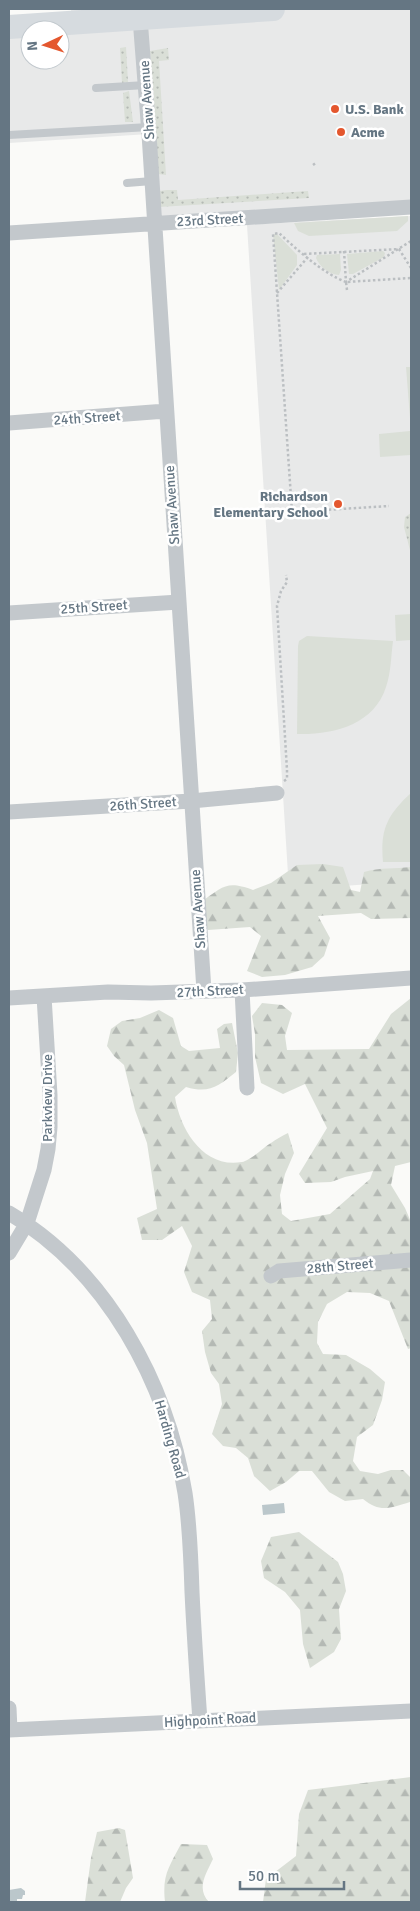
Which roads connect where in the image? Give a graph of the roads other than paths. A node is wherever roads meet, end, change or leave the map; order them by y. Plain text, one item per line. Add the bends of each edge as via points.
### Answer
1 (273, 9) edge
2 (241, 10) edge
3 (140, 18) junction
4 (9, 27) edge
5 (146, 85) junction
6 (96, 88) dead end
7 (149, 127) junction
8 (9, 135) edge
9 (152, 181) junction
10 (127, 183) dead end
11 (411, 207) edge
12 (154, 223) junction
13 (9, 233) edge
14 (166, 411) junction
15 (9, 423) edge
16 (179, 602) junction
17 (9, 613) edge
18 (278, 787) road end
19 (191, 801) junction
20 (9, 812) edge
21 (411, 978) edge
22 (242, 990) junction
23 (204, 991) junction
24 (44, 996) junction
25 (9, 998) edge
26 (247, 1088) dead end
27 (9, 1213) edge
28 (27, 1223) junction
29 (9, 1253) edge
30 (411, 1260) edge
31 (271, 1276) dead end
32 (9, 1708) edge
33 (411, 1711) edge
34 (200, 1721) junction
35 (9, 1730) edge

1 - 2 main road
2 - 3 main road
3 - 4 main road
3 - 5 street, Shaw Avenue
5 - 6 lane
5 - 7 street, Shaw Avenue
7 - 8 lane
7 - 9 street, Shaw Avenue
9 - 10 lane
9 - 12 street, Shaw Avenue
11 - 12 street, 23rd Street
12 - 13 street, 23rd Street
12 - 14 street, Shaw Avenue
14 - 15 street, 24th Street
14 - 16 street, Shaw Avenue
16 - 17 street, 25th Street
16 - 19 street, Shaw Avenue
18 - 19 street, 26th Street
19 - 20 street, 26th Street
19 - 23 street, Shaw Avenue
21 - 22 street, 27th Street
22 - 23 street, 27th Street
22 - 26 street
23 - 24 street, 27th Street
24 - 25 street, 27th Street
24 - 28 street, Parkview Drive via 50,1127 44,1170
27 - 28 street, Harding Road
28 - 29 street, Parkview Drive
28 - 34 street, Harding Road via 74,1265 116,1316 145,1366 168,1421 185,1495
30 - 31 street, 28th Street via 279,1271
32 - 35 street
33 - 34 street, Highpoint Road
34 - 35 street, Highpoint Road

